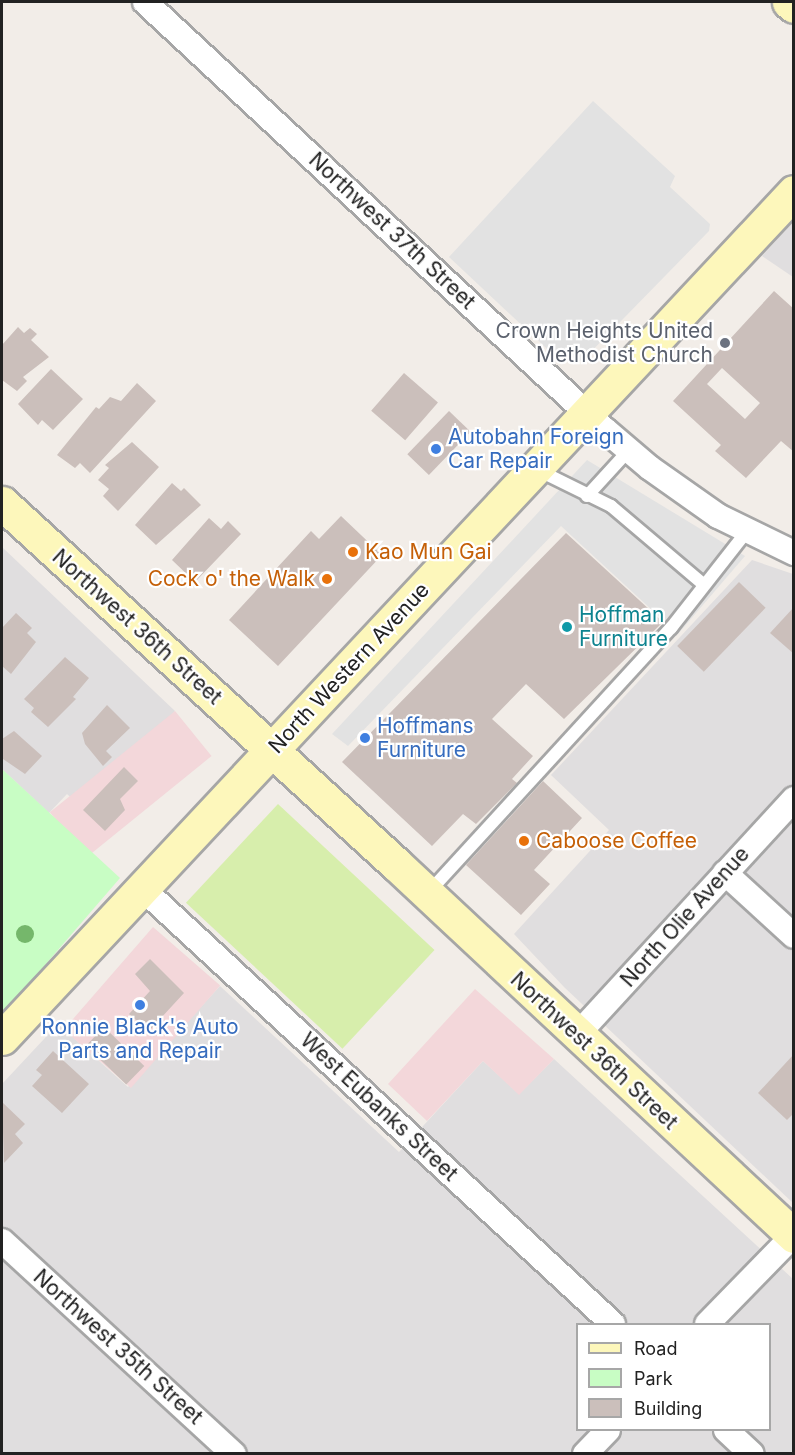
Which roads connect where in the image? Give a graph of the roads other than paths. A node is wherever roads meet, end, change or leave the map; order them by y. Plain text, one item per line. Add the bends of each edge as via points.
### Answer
1 (145, 2) edge
2 (789, 2) edge
3 (794, 6) edge
4 (794, 192) edge
5 (587, 413) junction
6 (629, 450) junction
7 (535, 469) junction
8 (587, 496) junction
9 (2, 503) edge
10 (747, 531) junction
11 (794, 553) edge
12 (704, 585) junction
13 (273, 751) junction
14 (794, 799) edge
15 (726, 873) junction
16 (144, 890) junction
17 (427, 894) junction
18 (794, 936) edge
19 (576, 1036) junction
20 (2, 1038) edge
21 (793, 1236) edge
22 (2, 1241) edge
23 (612, 1323) edge
24 (709, 1323) edge
25 (607, 1431) edge
26 (727, 1431) edge
27 (234, 1454) edge
28 (585, 1454) edge
29 (752, 1454) edge

1 - 5 street, Northwest 37th Street
2 - 3 street
4 - 5 street, North Western Avenue
5 - 6 street, Northwest 37th Street
5 - 7 street, North Western Avenue
6 - 8 lane
6 - 10 street, Northwest 37th Street via 685,494
7 - 8 lane
7 - 13 street, North Western Avenue
8 - 12 lane via 611,506
9 - 13 street, Northwest 36th Street
10 - 11 street, Northwest 37th Street
10 - 12 lane
12 - 17 lane via 671,628
13 - 16 street, North Western Avenue
13 - 17 street, Northwest 36th Street
14 - 15 street, North Olie Avenue
15 - 18 street
15 - 19 street, North Olie Avenue
16 - 20 street, North Western Avenue
16 - 23 street, West Eubanks Street
17 - 19 street, Northwest 36th Street
19 - 21 street, Northwest 36th Street
21 - 24 street
22 - 27 street, Northwest 35th Street
25 - 28 street
26 - 29 street

